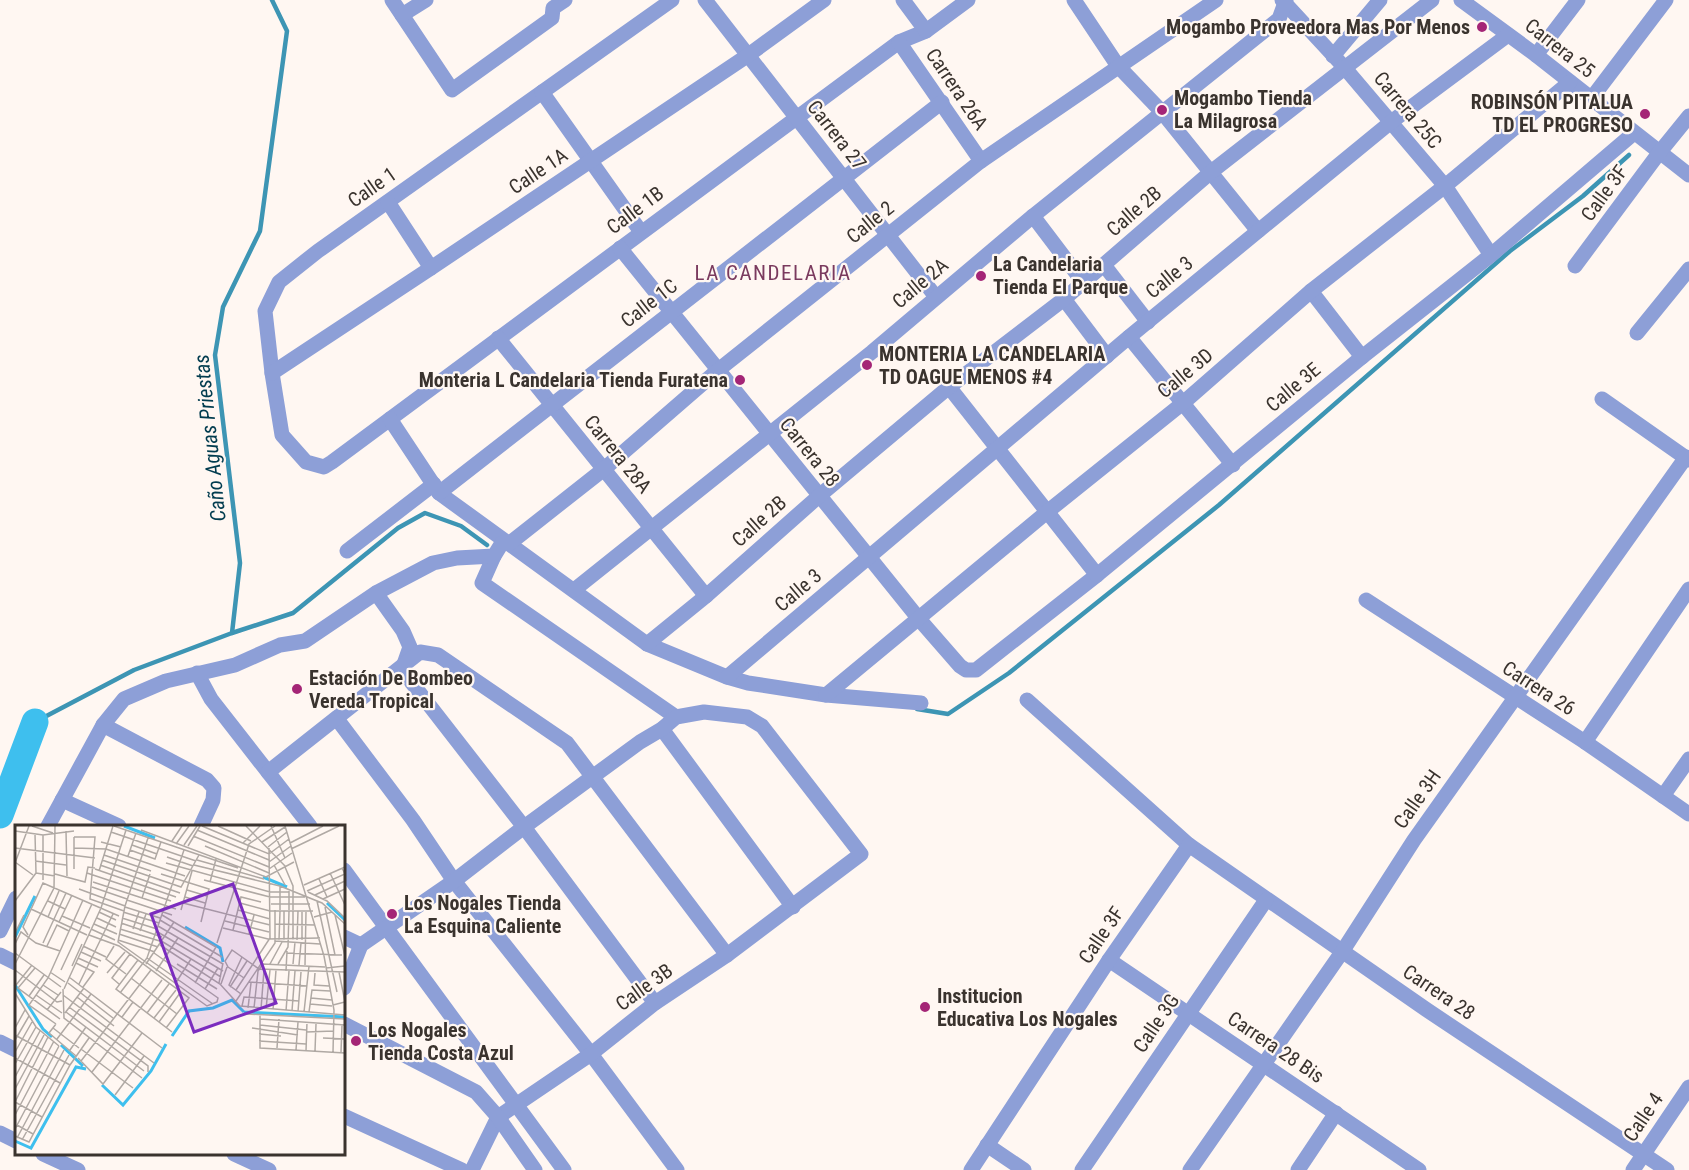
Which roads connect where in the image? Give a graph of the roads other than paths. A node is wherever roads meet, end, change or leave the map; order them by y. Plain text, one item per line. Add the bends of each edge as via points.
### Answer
1 (392, 0) edge
2 (426, 0) edge
3 (672, 0) edge
4 (705, 0) edge
5 (824, 0) edge
6 (903, 0) edge
7 (968, 0) edge
8 (1216, 0) edge
9 (1380, 0) edge
10 (1432, 0) edge
11 (1578, 0) edge
12 (1666, 0) edge
13 (1284, 1) edge
14 (1078, 2) edge
15 (1469, 2) edge
16 (555, 3) edge
17 (402, 15) junction
18 (926, 31) junction
19 (1508, 35) junction
20 (899, 42) junction
21 (1536, 55) junction
22 (747, 56) junction
23 (1339, 62) junction
24 (1118, 66) junction
25 (1570, 82) junction
26 (542, 92) junction
27 (1591, 99) junction
28 (942, 102) junction
29 (1162, 112) junction
30 (1689, 116) edge
31 (796, 117) junction
32 (1392, 122) junction
33 (1634, 133) junction
34 (1659, 153) junction
35 (589, 161) junction
36 (981, 161) junction
37 (1211, 172) junction
38 (1689, 175) edge
39 (844, 178) junction
40 (1445, 186) junction
41 (388, 201) junction
42 (1033, 216) junction
43 (1258, 231) junction
44 (641, 232) junction
45 (886, 235) junction
46 (620, 248) junction
47 (1491, 255) junction
48 (1104, 265) junction
49 (1575, 266) dead end
50 (431, 268) junction
51 (1689, 269) edge
52 (1083, 282) junction
53 (1311, 291) junction
54 (936, 297) junction
55 (1064, 299) junction
56 (671, 312) junction
57 (1148, 322) junction
58 (1636, 333) dead end
59 (1129, 337) junction
60 (498, 338) junction
61 (1107, 356) junction
62 (1362, 357) junction
63 (717, 371) junction
64 (272, 373) junction
65 (949, 387) junction
66 (1602, 399) dead end
67 (1183, 403) junction
68 (552, 405) junction
69 (390, 419) junction
70 (769, 434) junction
71 (998, 450) junction
72 (1687, 458) edge
73 (332, 462) joint
74 (1233, 465) junction
75 (604, 469) junction
76 (437, 488) junction
77 (819, 496) junction
78 (1047, 512) junction
79 (651, 528) junction
80 (510, 543) junction
81 (348, 551) dead end
82 (494, 556) junction
83 (870, 558) junction
84 (1097, 575) junction
85 (1689, 589) edge
86 (574, 590) junction
87 (376, 593) junction
88 (706, 596) junction
89 (1365, 600) dead end
90 (919, 619) junction
91 (647, 644) junction
92 (403, 667) junction
93 (976, 670) joint
94 (197, 673) junction
95 (727, 677) junction
96 (826, 695) junction
97 (1515, 697) junction
98 (1027, 700) dead end
99 (921, 703) dead end
100 (676, 717) junction
101 (337, 719) junction
102 (103, 725) junction
103 (662, 729) junction
104 (1585, 742) junction
105 (1689, 759) edge
106 (268, 772) junction
107 (594, 777) junction
108 (1664, 796) junction
109 (62, 800) junction
110 (1689, 814) edge
111 (49, 825) edge
112 (116, 825) edge
113 (201, 825) edge
114 (309, 825) edge
115 (524, 827) junction
116 (1189, 845) junction
117 (345, 871) edge
118 (453, 881) junction
119 (15, 900) edge
120 (1266, 900) junction
121 (794, 907) junction
122 (387, 927) junction
123 (0, 931) edge
124 (345, 937) edge
125 (361, 945) junction
126 (1342, 952) junction
127 (0, 955) edge
128 (727, 955) junction
129 (1110, 960) junction
130 (15, 962) edge
131 (345, 985) edge
132 (655, 1003) junction
133 (1188, 1014) junction
134 (345, 1025) edge
135 (0, 1042) edge
136 (15, 1050) edge
137 (591, 1054) junction
138 (1264, 1065) junction
139 (1689, 1087) edge
140 (517, 1106) junction
141 (1336, 1113) junction
142 (345, 1116) edge
143 (498, 1117) junction
144 (0, 1133) edge
145 (15, 1140) edge
146 (987, 1145) junction
147 (45, 1155) edge
148 (236, 1155) edge
149 (272, 1155) edge
150 (1643, 1155) junction
151 (62, 1162) edge
152 (78, 1170) edge
153 (266, 1170) edge
154 (462, 1170) edge
155 (472, 1170) edge
156 (535, 1170) edge
157 (564, 1170) edge
158 (677, 1170) edge
159 (971, 1170) edge
160 (1024, 1170) edge
161 (1082, 1170) edge
162 (1190, 1170) edge
163 (1298, 1170) edge
164 (1419, 1170) edge
165 (1633, 1170) edge
166 (1667, 1170) edge

1 - 17 street
2 - 17 street
3 - 26 street, Calle 1
4 - 22 street, Carrera 27
5 - 22 street, Calle 1A
6 - 18 street, Carrera 26A
7 - 18 street, Calle 1B
8 - 24 street, Calle 2
9 - 23 street
10 - 23 street, Calle 2B
11 - 21 street
12 - 27 street
13 - 23 street, Carrera 25C
13 - 29 street, Calle 2A via 1279,19
14 - 24 street
15 - 19 street, Carrera 25
16 - 17 street via 552,18 452,90
18 - 20 street, Calle 1B
19 - 21 street, Carrera 25
19 - 32 street, Calle 3
20 - 28 street, Carrera 26A
20 - 31 street, Calle 1B
21 - 25 street, Carrera 25
22 - 31 street, Carrera 27
22 - 35 street, Calle 1A
23 - 32 street, Carrera 25C
23 - 37 street, Calle 2B
24 - 29 street
24 - 36 street, Calle 2
25 - 27 street, Carrera 25
25 - 40 street, Calle 3D
26 - 35 street
26 - 41 street, Calle 1
27 - 33 street, Carrera 25
28 - 36 street, Carrera 26A
28 - 39 street, Calle 1C
29 - 37 street
29 - 42 street, Calle 2A
30 - 34 street, Calle 3F
31 - 39 street, Carrera 27
31 - 44 street, Calle 1B
32 - 40 street, Carrera 25C
32 - 43 street, Calle 3
33 - 34 street, Carrera 25
33 - 47 street, Calle 3E
34 - 38 street, Carrera 25
34 - 49 street, Calle 3F
35 - 44 street
35 - 50 street, Calle 1A
36 - 45 street, Calle 2
37 - 43 street
37 - 48 street, Calle 2B
39 - 45 street, Carrera 27
39 - 56 street, Calle 1C
40 - 47 street, Carrera 25C
40 - 53 street, Calle 3D
41 - 50 street
41 - 64 street, Calle 1 via 279,282 266,311
42 - 52 street
42 - 54 street, Calle 2A
43 - 57 street, Calle 3
44 - 46 street, Calle 1B
45 - 54 street, Carrera 27
45 - 63 street, Calle 2
46 - 56 street, Carrera 28
46 - 60 street, Calle 1B
47 - 62 street, Calle 3E
48 - 52 street, Calle 2B
48 - 57 street
50 - 64 street, Calle 1A
51 - 58 street
52 - 55 street, Calle 2B
53 - 62 street
53 - 67 street, Calle 3D
54 - 70 street, Calle 2A
55 - 61 street
55 - 65 street, Calle 2B
56 - 63 street, Carrera 28
56 - 68 street, Calle 1C
57 - 59 street, Calle 3
59 - 61 street, Calle 3
59 - 67 street
60 - 68 street, Carrera 28A
60 - 69 street, Calle 1B
61 - 71 street, Calle 3
62 - 74 street, Calle 3E
63 - 70 street, Carrera 28
63 - 75 street, Calle 2
64 - 73 street, Calle 1 via 282,435 306,462 324,468
65 - 71 street
65 - 77 street, Calle 2B
66 - 72 street
67 - 74 street
67 - 78 street, Calle 3D
68 - 75 street, Carrera 28A
68 - 76 street, Calle 1C
69 - 73 street, Calle 1B
69 - 76 street
70 - 77 street, Carrera 28
70 - 79 street, Calle 2A
71 - 78 street
71 - 83 street, Calle 3
72 - 97 street, Calle 3H
74 - 84 street, Calle 3E
75 - 79 street, Carrera 28A
75 - 80 street, Calle 2
76 - 80 street
76 - 81 street, Calle 1C
77 - 83 street, Carrera 28
77 - 88 street, Calle 2B
78 - 84 street
78 - 90 street, Calle 3D
79 - 86 street, Calle 2A
79 - 88 street, Carrera 28A
80 - 82 street, Calle 2 via 502,543
80 - 86 street
82 - 87 street via 433,564
82 - 100 street via 482,583
83 - 90 street, Carrera 28
83 - 95 street, Calle 3
84 - 93 street, Calle 3E
85 - 104 street
86 - 91 street
87 - 92 street via 410,647
87 - 94 street via 306,641 279,645 235,665
88 - 91 street, Calle 2B
89 - 97 street, Carrera 26
90 - 93 street, Carrera 28 via 960,666
90 - 96 street, Calle 3D
91 - 95 street
92 - 101 street
92 - 107 street via 420,652 438,655 567,742
92 - 115 street
94 - 102 street via 124,699
94 - 106 street via 211,699
95 - 96 street
96 - 99 street
97 - 104 street, Carrera 26
97 - 126 street, Calle 3H via 1414,840
98 - 116 street, Carrera 28
100 - 103 street
100 - 121 street, Calle 3B via 704,712 747,717 762,726 861,854
101 - 106 street
101 - 118 street
102 - 109 street
102 - 113 street via 207,780 214,788 213,800
103 - 107 street
103 - 121 street
104 - 108 street, Carrera 26
105 - 108 street
106 - 114 street
107 - 115 street
107 - 128 street
108 - 110 street, Carrera 26
109 - 111 street
109 - 112 street
115 - 118 street
115 - 132 street
116 - 120 street, Carrera 28
116 - 129 street, Calle 3F
117 - 122 street
118 - 122 street
118 - 137 street
119 - 123 street
120 - 126 street, Carrera 28
120 - 133 street, Calle 3G
121 - 128 street, Calle 3B
122 - 125 street
122 - 140 street
124 - 125 street
125 - 131 street
126 - 138 street, Calle 3H
126 - 150 street, Carrera 28
127 - 130 street
128 - 132 street, Calle 3B
129 - 133 street, Carrera 28 Bis
129 - 146 street, Calle 3F
132 - 137 street, Calle 3B
133 - 138 street, Carrera 28 Bis
133 - 161 street, Calle 3G
134 - 143 street via 476,1092
135 - 136 street
137 - 140 street, Calle 3B
137 - 158 street
138 - 141 street, Carrera 28 Bis
138 - 162 street, Calle 3H
139 - 150 street, Calle 4
140 - 143 street, Calle 3B
140 - 157 street
141 - 163 street
141 - 164 street, Carrera 28 Bis
142 - 154 street
143 - 155 street
143 - 156 street
144 - 145 street
146 - 159 street, Calle 3F
146 - 160 street
147 - 151 street
148 - 153 street
149 - 153 street
150 - 165 street, Calle 4
150 - 166 street, Carrera 28
151 - 152 street

